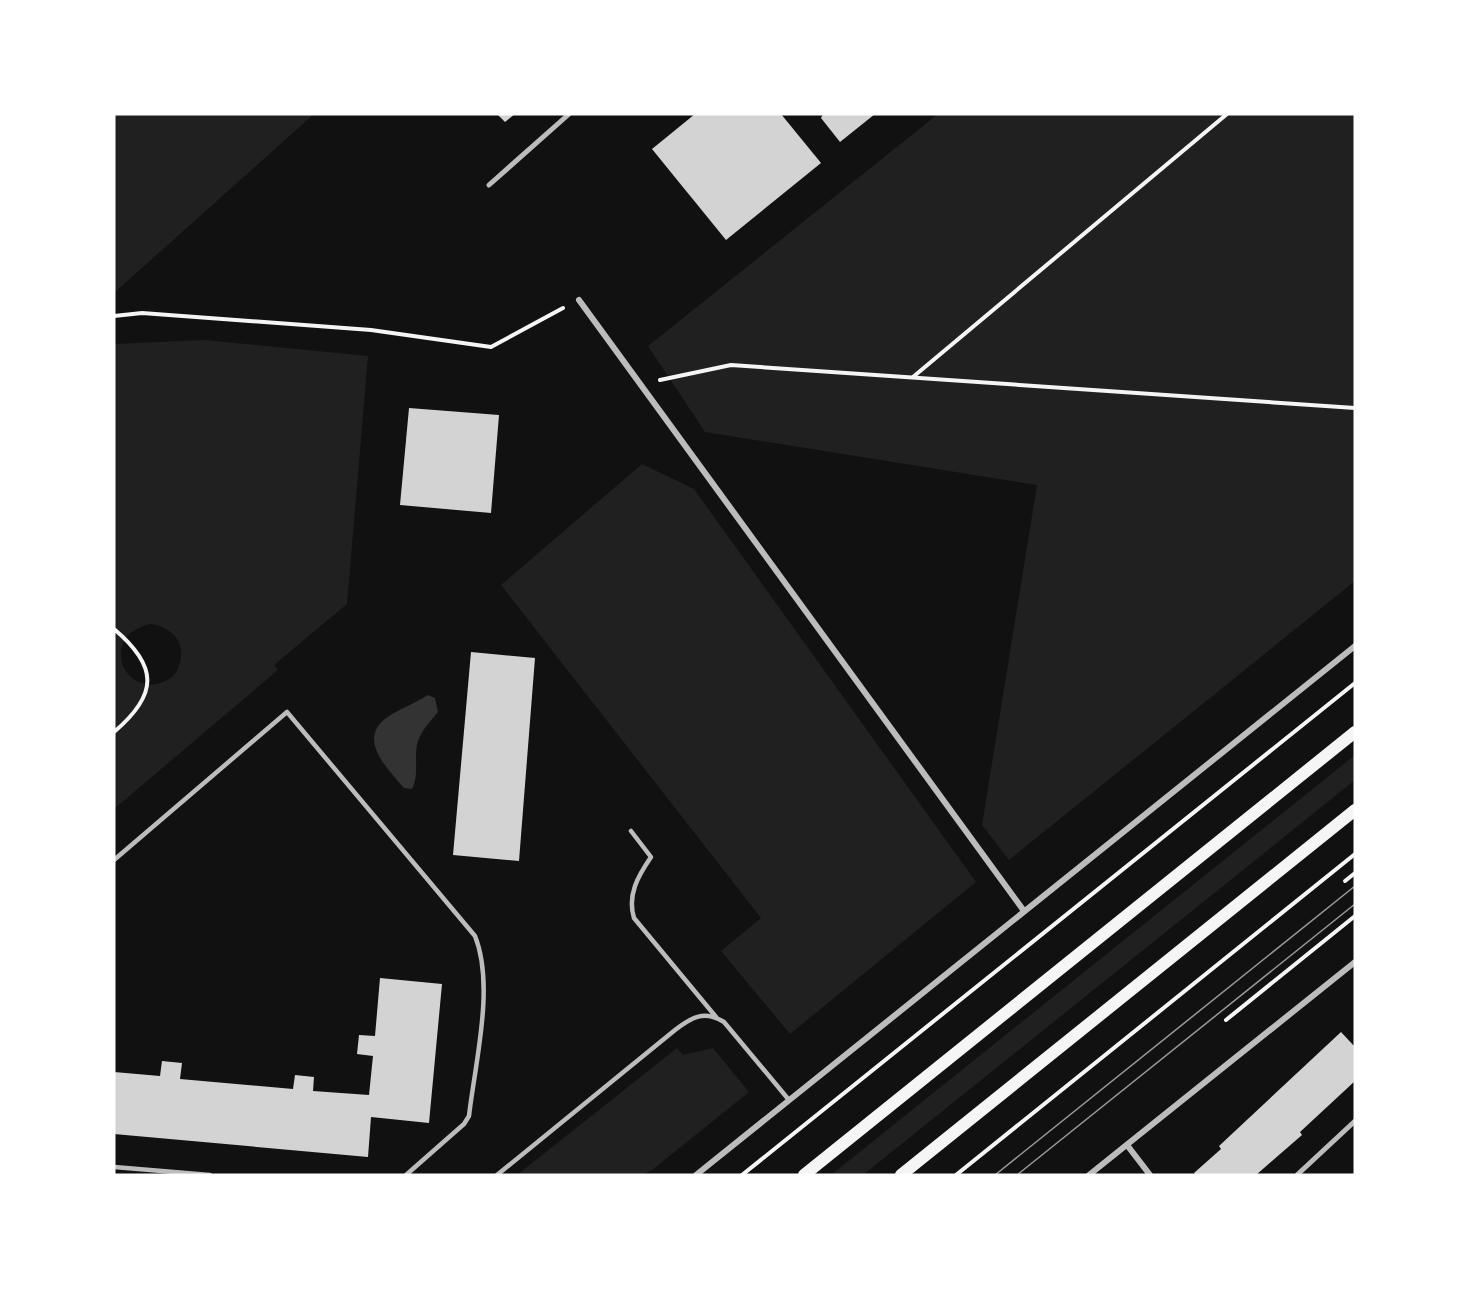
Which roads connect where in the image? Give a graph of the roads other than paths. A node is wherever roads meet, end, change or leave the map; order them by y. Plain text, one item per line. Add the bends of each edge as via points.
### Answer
1 (569, 114) edge
2 (489, 185) dead end
3 (579, 300) road end
4 (1355, 646) edge
5 (1355, 732) edge
6 (1355, 810) edge
7 (631, 831) dead end
8 (114, 860) edge
9 (1024, 911) junction
10 (1355, 962) edge
11 (716, 1017) junction
12 (789, 1100) junction
13 (1355, 1121) edge
14 (1127, 1145) junction
15 (114, 1167) edge
16 (210, 1175) edge
17 (406, 1175) edge
18 (497, 1175) edge
19 (696, 1175) edge
20 (804, 1175) edge
21 (901, 1175) edge
22 (1089, 1175) edge
23 (1150, 1175) edge
24 (1297, 1175) edge

1 - 2 street
3 - 9 street
4 - 9 street
5 - 20 main road
6 - 21 main road
7 - 11 lane via 651,857 639,876 630,904 634,918
8 - 17 lane via 286,712 475,936 482,954 485,984 469,1116 464,1125
9 - 12 street
10 - 14 street
11 - 12 lane via 733,1031
11 - 18 lane via 690,1018
12 - 19 street
13 - 24 street
14 - 22 street
14 - 23 street
15 - 16 lane

